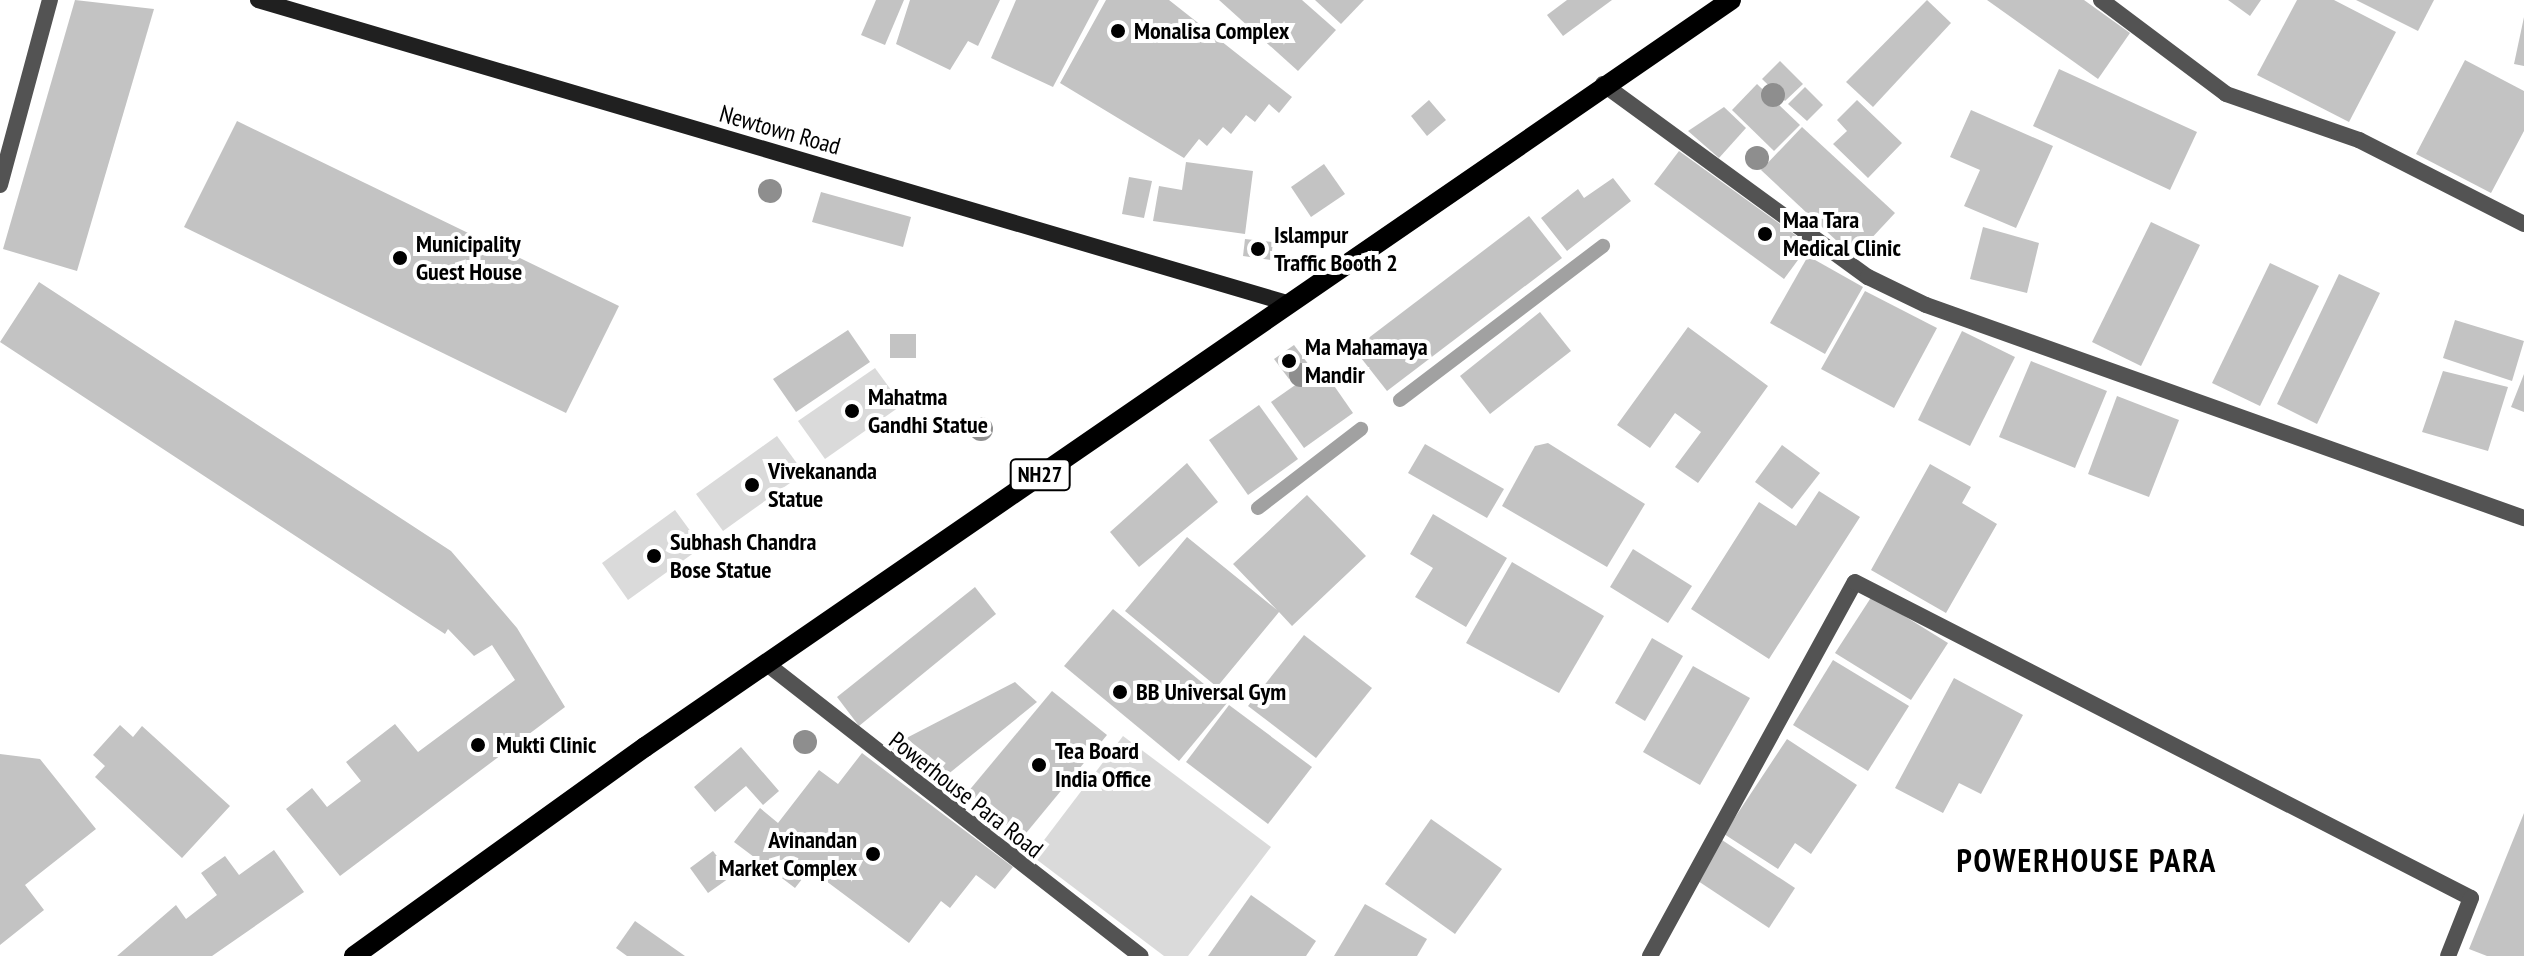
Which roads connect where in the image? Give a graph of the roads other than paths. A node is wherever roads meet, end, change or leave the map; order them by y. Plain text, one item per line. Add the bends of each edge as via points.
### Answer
1 (50, 0) edge
2 (258, 0) edge
3 (2101, 0) edge
4 (1718, 3) edge
5 (1603, 84) junction
6 (0, 185) edge
7 (2524, 224) edge
8 (1290, 304) junction
9 (2524, 518) edge
10 (767, 664) junction
11 (354, 956) edge
12 (1141, 956) edge
13 (1650, 956) edge
14 (2448, 956) edge

1 - 6 street
2 - 8 street, Newtown Road
3 - 7 street via 2226,94 2359,140
4 - 5 main road, NH27
5 - 8 main road, NH27
5 - 9 street via 1868,277 1926,305
8 - 10 main road, NH27
10 - 11 main road, NH27
10 - 12 street, Powerhouse Para Road
13 - 14 street via 1855,582 2471,898

